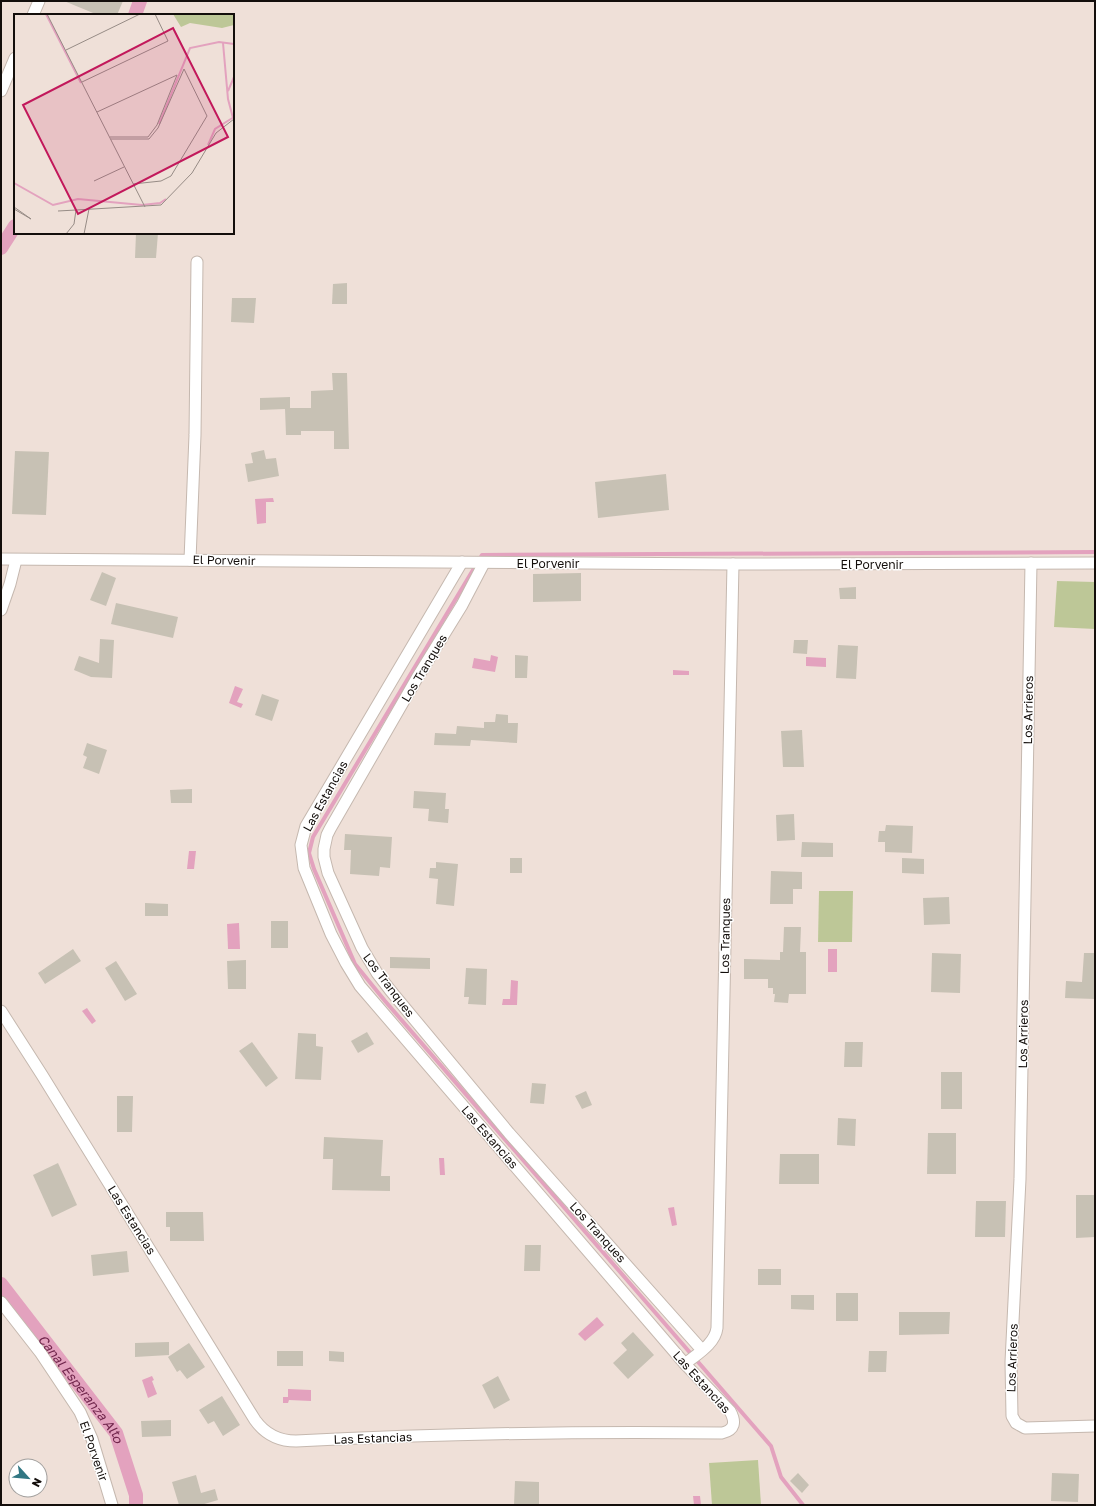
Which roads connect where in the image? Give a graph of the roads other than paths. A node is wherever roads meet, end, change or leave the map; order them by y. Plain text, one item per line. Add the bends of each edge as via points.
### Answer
1 (39, 1) edge
2 (33, 14) edge
3 (14, 60) edge
4 (1, 91) edge
5 (197, 262) dead end
6 (1, 559) edge
7 (16, 560) junction
8 (190, 560) junction
9 (462, 562) junction
10 (484, 562) junction
11 (1031, 563) junction
12 (1095, 563) edge
13 (733, 564) junction
14 (1, 610) edge
15 (402, 1005) junction
16 (1, 1011) edge
17 (387, 1017) junction
18 (1, 1302) edge
19 (702, 1350) junction
20 (685, 1364) junction
21 (1095, 1426) edge
22 (112, 1505) edge

1 - 2 street
3 - 4 street
5 - 8 street via 195,435
6 - 7 street, El Porvenir
7 - 8 street, El Porvenir
7 - 14 street
8 - 9 street, El Porvenir
9 - 10 street, El Porvenir
9 - 17 street, Las Estancias via 306,826 301,845 304,868 338,949 360,986
10 - 13 street, El Porvenir
10 - 15 street, Los Tranques via 462,605 330,829 325,842 324,857 327,869 362,948 377,973
11 - 12 street, El Porvenir
11 - 13 street, El Porvenir
11 - 21 street, Los Arrieros via 1020,1179 1011,1412 1016,1423 1025,1428
13 - 19 street, Los Tranques via 717,1328 713,1340
15 - 17 street
15 - 19 street, Los Tranques via 509,1133
16 - 20 street, Las Estancias via 255,1420 271,1436 296,1441 509,1434 727,1432 733,1427 733,1416
17 - 20 street, Las Estancias
18 - 22 street, El Porvenir via 40,1352 80,1412 92,1439
19 - 20 street, Los Tranques

